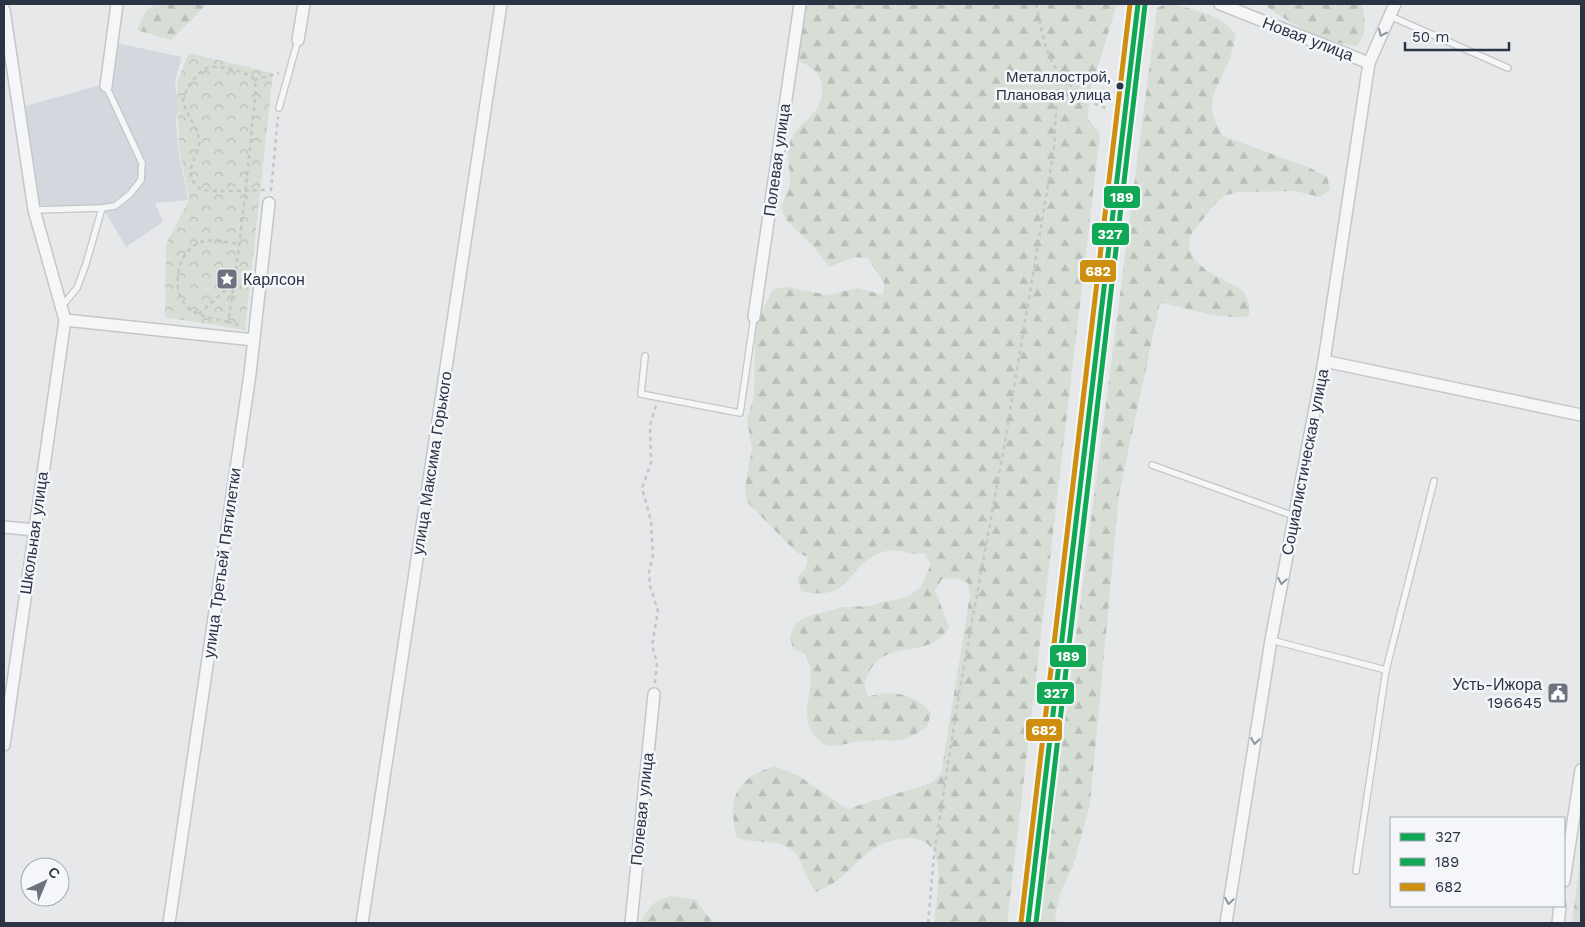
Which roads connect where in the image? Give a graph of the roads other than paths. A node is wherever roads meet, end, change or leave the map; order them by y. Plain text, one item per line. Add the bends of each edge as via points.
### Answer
1 (117, 4) edge
2 (304, 4) edge
3 (501, 4) edge
4 (800, 4) edge
5 (1138, 4) edge
6 (1220, 4) edge
7 (1395, 4) edge
8 (4, 10) edge
9 (1390, 16) junction
10 (298, 40) joint
11 (1369, 63) junction
12 (1508, 68) dead end
13 (106, 86) joint
14 (279, 108) road end
15 (269, 203) road end
16 (102, 208) junction
17 (34, 210) junction
18 (62, 306) junction
19 (754, 317) joint
20 (65, 320) junction
21 (254, 335) junction
22 (645, 356) dead end
23 (1324, 361) junction
24 (1581, 414) edge
25 (1152, 465) dead end
26 (1434, 481) dead end
27 (1294, 516) junction
28 (4, 527) edge
29 (34, 530) junction
30 (1272, 640) junction
31 (1386, 670) junction
32 (654, 694) road end
33 (4, 745) edge
34 (1581, 770) edge
35 (1356, 870) dead end
36 (1565, 874) edge
37 (1560, 907) edge
38 (169, 923) edge
39 (362, 923) edge
40 (631, 923) edge
41 (1028, 923) edge
42 (1226, 923) edge
43 (1558, 923) edge

1 - 13 street
2 - 10 street
3 - 39 street, улица Максима Горького
4 - 19 street, Полевая улица
5 - 41 main road
6 - 11 street, Новая улица
7 - 9 street, Социалистическая улица
8 - 17 street
9 -> 11 street, Социалистическая улица
9 - 12 lane
10 - 14 lane
11 - 23 street, Социалистическая улица
13 - 16 lane via 142,163 140,180 130,194 115,206
15 - 21 street, улица Третьей Пятилетки
16 - 17 lane
16 - 18 lane via 77,288
17 - 18 street
18 - 20 street
19 - 22 lane via 740,413 641,394
20 - 21 street
20 - 29 street, Школьная улица
21 - 38 street, улица Третьей Пятилетки
23 - 24 street
23 - 27 street, Социалистическая улица
25 - 27 lane
26 - 31 lane
27 -> 30 street, Социалистическая улица
28 - 29 street
29 - 33 street, Школьная улица
30 - 31 lane
30 -> 42 street, Социалистическая улица
31 - 35 lane
32 - 40 street, Полевая улица
34 - 36 street
37 - 43 street

